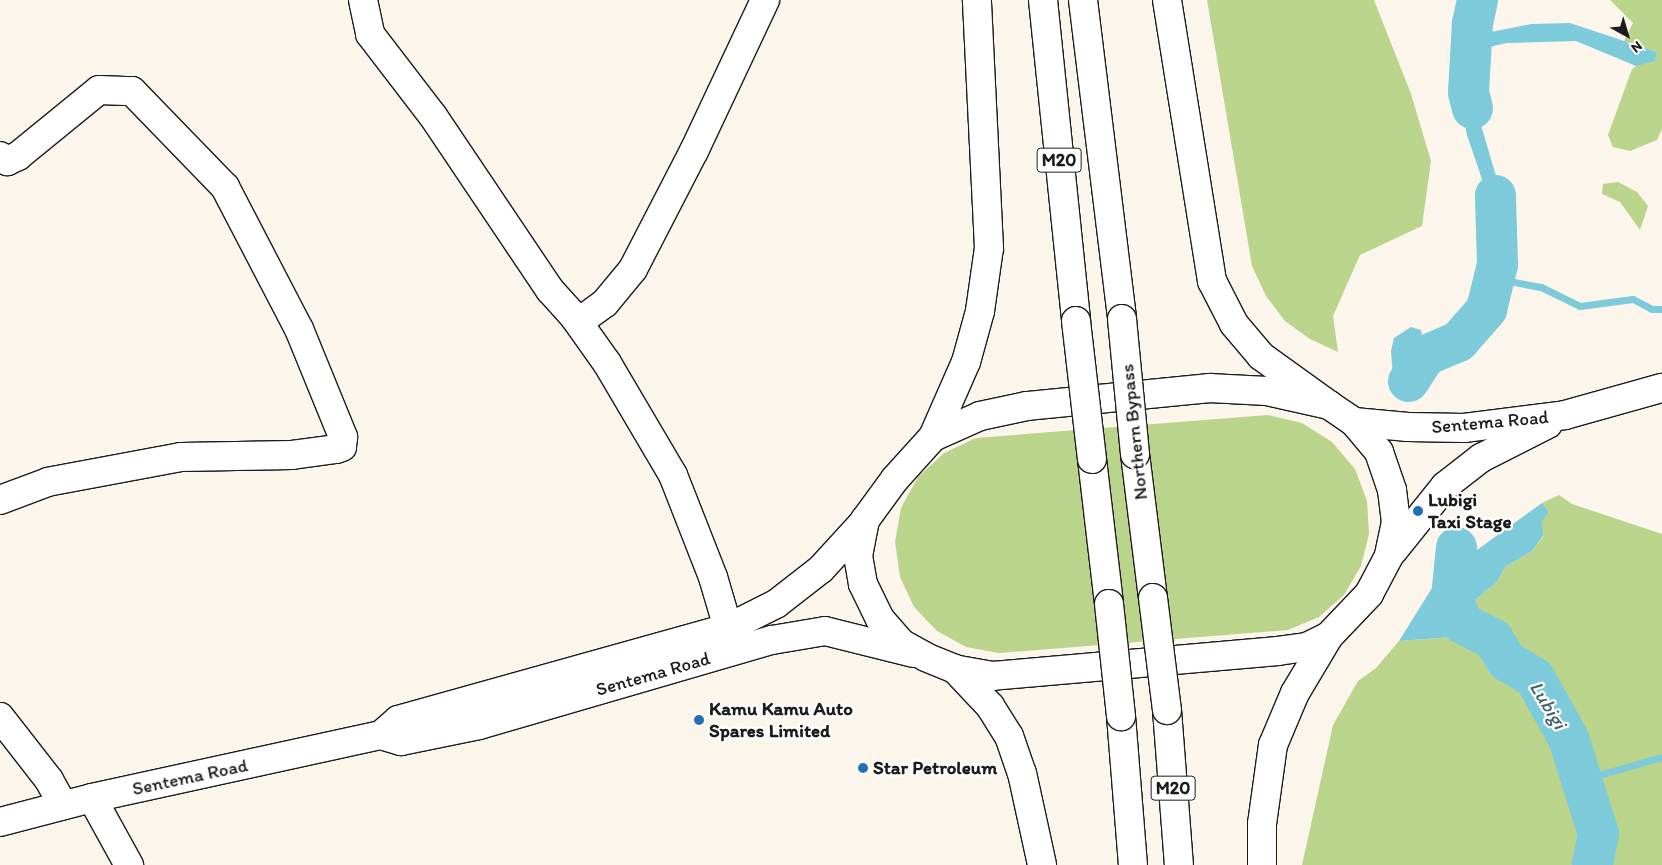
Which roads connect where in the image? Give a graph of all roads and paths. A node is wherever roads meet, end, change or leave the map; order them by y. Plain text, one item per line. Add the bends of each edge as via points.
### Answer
1 (363, 0) edge
2 (765, 0) edge
3 (977, 0) edge
4 (1043, 0) edge
5 (1083, 0) edge
6 (1166, 0) edge
7 (0, 156) edge
8 (575, 318) junction
9 (1662, 388) edge
10 (1329, 405) junction
11 (1565, 415) junction
12 (1354, 422) junction
13 (933, 437) junction
14 (0, 500) edge
15 (866, 520) junction
16 (1389, 556) junction
17 (728, 628) junction
18 (1328, 636) junction
19 (926, 656) junction
20 (955, 670) junction
21 (0, 717) edge
22 (381, 735) junction
23 (92, 798) junction
24 (63, 805) junction
25 (0, 822) edge
26 (129, 865) edge
27 (1042, 865) edge
28 (1133, 865) edge
29 (1179, 865) edge
30 (1262, 865) edge

1 - 8 main road via 370,34 433,116 550,290
2 - 8 main road via 690,159 633,269 594,313 583,319
3 - 13 main road via 989,248 980,311 966,362
4 - 28 main road, M20, bridge via 1121,716
5 - 29 main road, Northern Bypass / M20, bridge via 1167,710
6 - 10 main road via 1212,281 1234,324 1262,356
7 - 14 main road via 7,161 18,156 99,90 132,91 225,187 299,329 343,437 342,447 336,450 292,455 181,457 48,482
8 - 17 main road via 607,363 673,475 713,576
9 - 11 main road, Sentema Road
10 - 12 main road
10 - 13 main road via 1266,391 1209,388 1027,406 980,416
11 - 12 main road, Sentema Road via 1464,428 1408,428
11 - 16 main road, Sentema Road via 1481,458 1445,486
12 - 16 main road via 1379,452 1392,490 1396,522
13 - 15 main road via 894,479
15 - 17 main road, Sentema Road via 813,575 776,604
15 - 19 main road via 858,556 863,584 880,619 900,643
16 - 18 main road via 1369,594
17 - 22 main road, Sentema Road via 398,720
18 - 20 main road via 1306,647 1278,651 993,676
18 - 30 main road via 1295,693 1273,745 1262,816
19 - 20 main road
19 - 22 main road, Sentema Road via 825,631 772,640 480,725 401,741
20 - 27 main road via 990,706 1010,736 1022,773
21 - 24 main road via 50,780
22 - 23 main road, Sentema Road
23 - 24 main road, Sentema Road
23 - 26 main road
24 - 25 main road, Sentema Road

